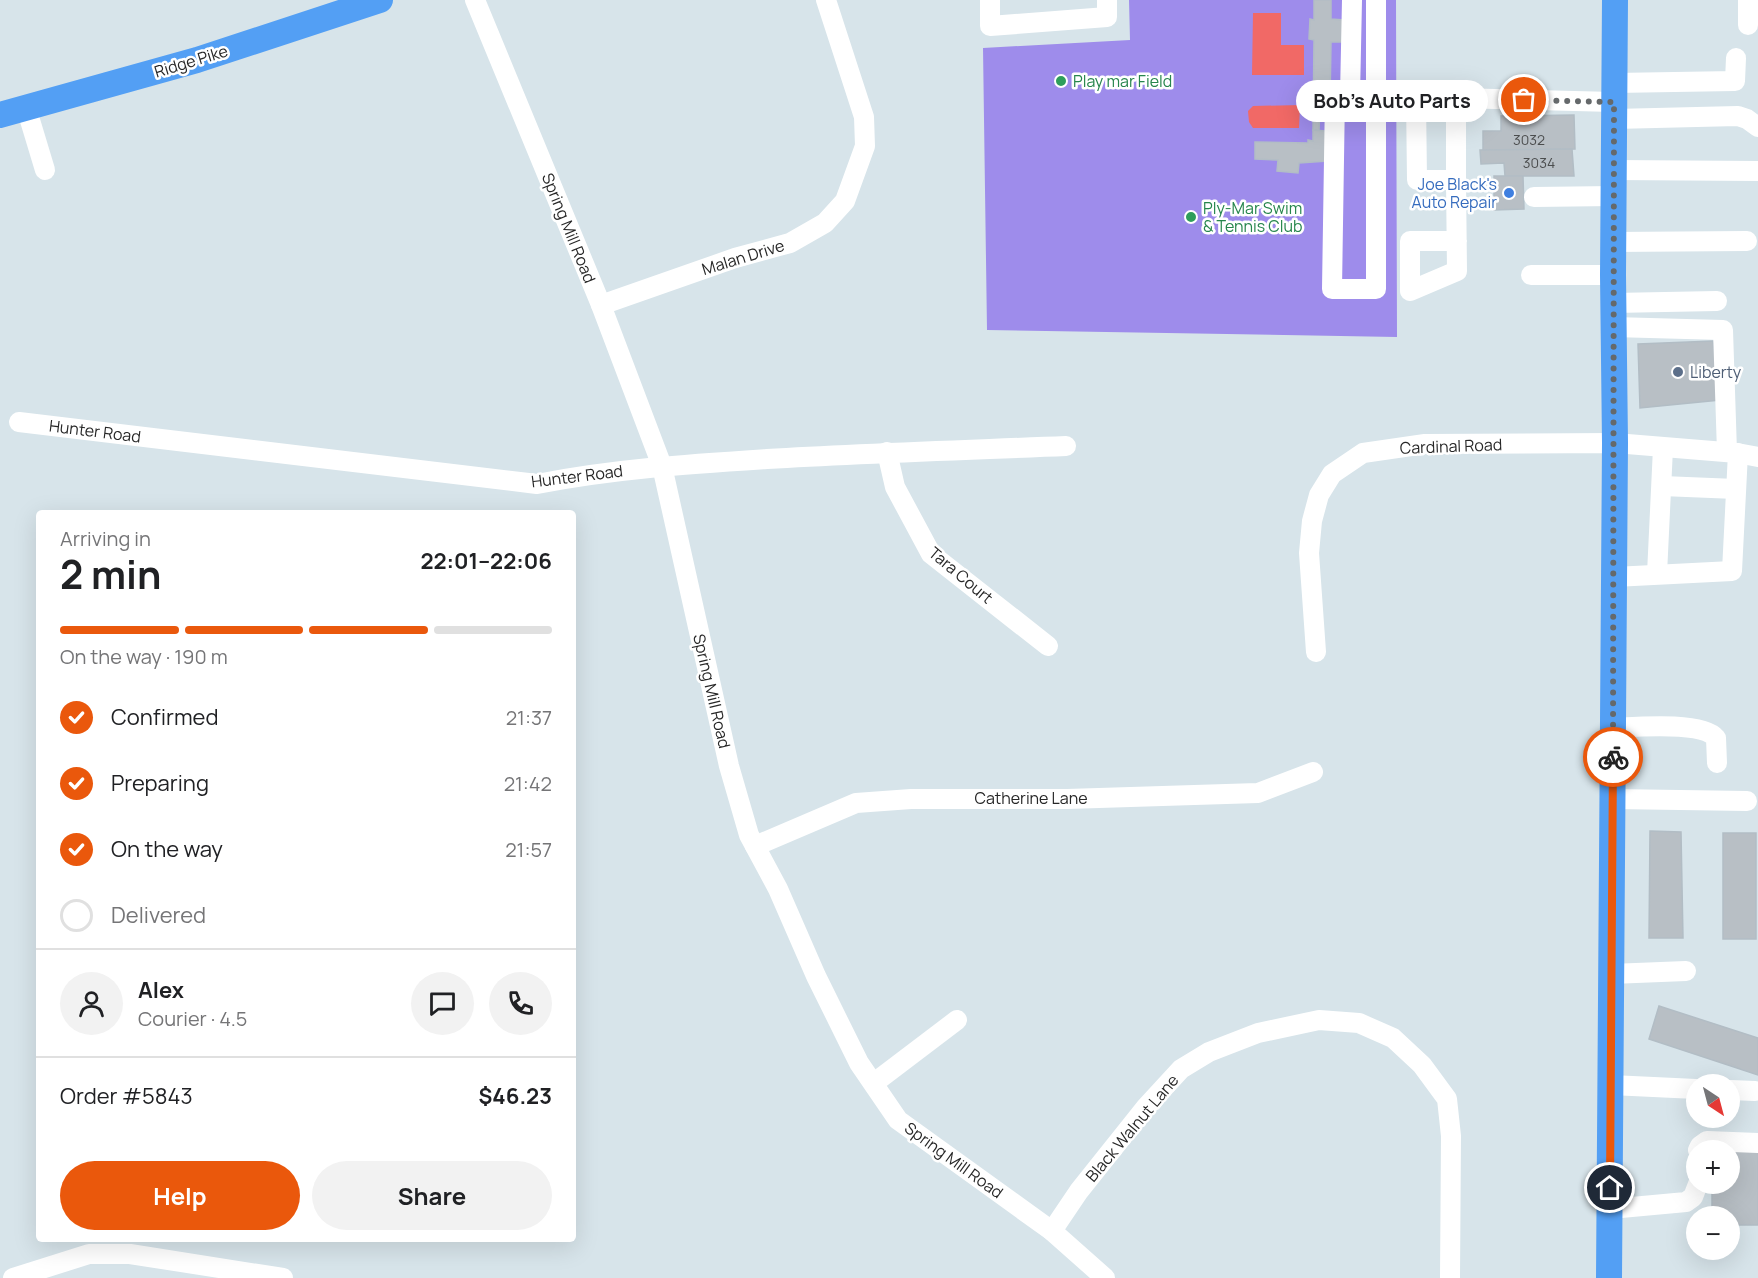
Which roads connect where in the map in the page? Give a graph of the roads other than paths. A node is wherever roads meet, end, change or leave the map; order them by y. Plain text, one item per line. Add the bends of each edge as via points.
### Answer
1 (380, 0) edge
2 (475, 0) edge
3 (826, 0) edge
4 (990, 0) edge
5 (1107, 0) edge
6 (1352, 0) edge
7 (1376, 0) edge
8 (1615, 0) edge
9 (1748, 0) edge
10 (1748, 25) dead end
11 (1736, 58) dead end
12 (1350, 96) junction
13 (1376, 97) junction
14 (1416, 98) junction
15 (1456, 99) junction
16 (1614, 102) junction
17 (26, 107) junction
18 (0, 114) edge
19 (1758, 127) edge
20 (45, 170) dead end
21 (1613, 170) junction
22 (1758, 171) edge
23 (1456, 180) junction
24 (1613, 196) junction
25 (1534, 197) dead end
26 (1457, 241) dead end
27 (1747, 241) dead end
28 (1613, 242) junction
29 (1531, 275) dead end
30 (1613, 275) junction
31 (1718, 301) dead end
32 (601, 305) junction
33 (1613, 315) junction
34 (19, 422) dead end
35 (1615, 443) junction
36 (1066, 446) dead end
37 (1663, 448) junction
38 (887, 452) junction
39 (1732, 452) junction
40 (1758, 457) edge
41 (662, 466) junction
42 (1662, 486) junction
43 (1736, 489) junction
44 (1657, 574) junction
45 (1614, 577) junction
46 (1048, 646) dead end
47 (1316, 652) dead end
48 (1613, 728) junction
49 (1717, 763) dead end
50 (1313, 772) dead end
51 (1613, 799) junction
52 (1747, 801) dead end
53 (755, 846) junction
54 (1686, 971) dead end
55 (1611, 974) junction
56 (957, 1020) dead end
57 (874, 1083) junction
58 (1611, 1085) junction
59 (1686, 1089) edge
60 (1740, 1090) edge
61 (1755, 1091) dead end
62 (1740, 1142) edge
63 (1758, 1143) edge
64 (1694, 1194) edge
65 (1610, 1209) junction
66 (1052, 1231) junction
67 (14, 1278) edge
68 (283, 1278) edge
69 (1105, 1278) edge
70 (1450, 1278) edge
71 (1609, 1278) edge

1 - 17 main road, Ridge Pike via 197,60
2 - 32 street, Spring Mill Road
3 - 32 street, Malan Drive via 864,117 865,146 844,201 825,223 790,243
4 - 5 street via 990,26 1107,17
6 - 12 street
7 - 13 street
8 - 16 main road
9 - 10 street
11 - 16 street via 1735,81
12 - 13 street
12 - 13 street via 1335,95 1332,289 1376,289
13 - 14 street
14 - 15 street
14 - 23 street via 1418,180
15 - 16 street
15 - 23 street
16 - 19 street via 1738,116
16 - 21 main road
17 - 18 main road, Ridge Pike
17 - 20 street
21 - 22 street
21 - 24 main road
23 - 26 street
24 - 25 street
24 - 28 main road
27 - 28 street
28 - 30 main road
29 - 30 street
30 - 33 main road
31 - 33 street
32 - 41 street, Spring Mill Road
33 - 35 main road
33 - 39 street via 1723,330
34 - 41 street, Hunter Road via 537,484 585,474
35 - 37 street, Cardinal Road
35 - 45 main road
35 - 47 street, Cardinal Road via 1397,447 1363,453 1332,474 1312,521 1309,553
36 - 38 street, Hunter Road
37 - 39 street, Cardinal Road
37 - 42 street
38 - 41 street, Hunter Road
38 - 46 street, Tara Court via 895,487 932,554
39 - 40 street, Cardinal Road
39 - 43 street
41 - 53 street, Spring Mill Road via 729,766
42 - 43 street
42 - 44 street
43 - 44 street via 1732,571
44 - 45 street
45 - 48 main road
48 - 49 street via 1654,727 1712,733 1716,738
48 - 51 main road
50 - 53 street, Catherine Lane via 1258,793 856,803
51 - 52 street
51 - 55 main road
53 - 57 street, Spring Mill Road via 859,1063
54 - 55 street
55 - 58 main road
56 - 57 street
57 - 66 street, Spring Mill Road via 898,1120
58 - 59 street
58 - 65 main road
60 - 61 street
62 - 63 street
64 - 65 street via 1686,1202
65 - 71 main road
66 - 69 street, Spring Mill Road
66 - 70 street, Black Walnut Lane via 1101,1163 1181,1069 1209,1052 1258,1034 1319,1020 1359,1023 1393,1038 1422,1065 1447,1099 1451,1136
67 - 68 street via 89,1254 130,1254

